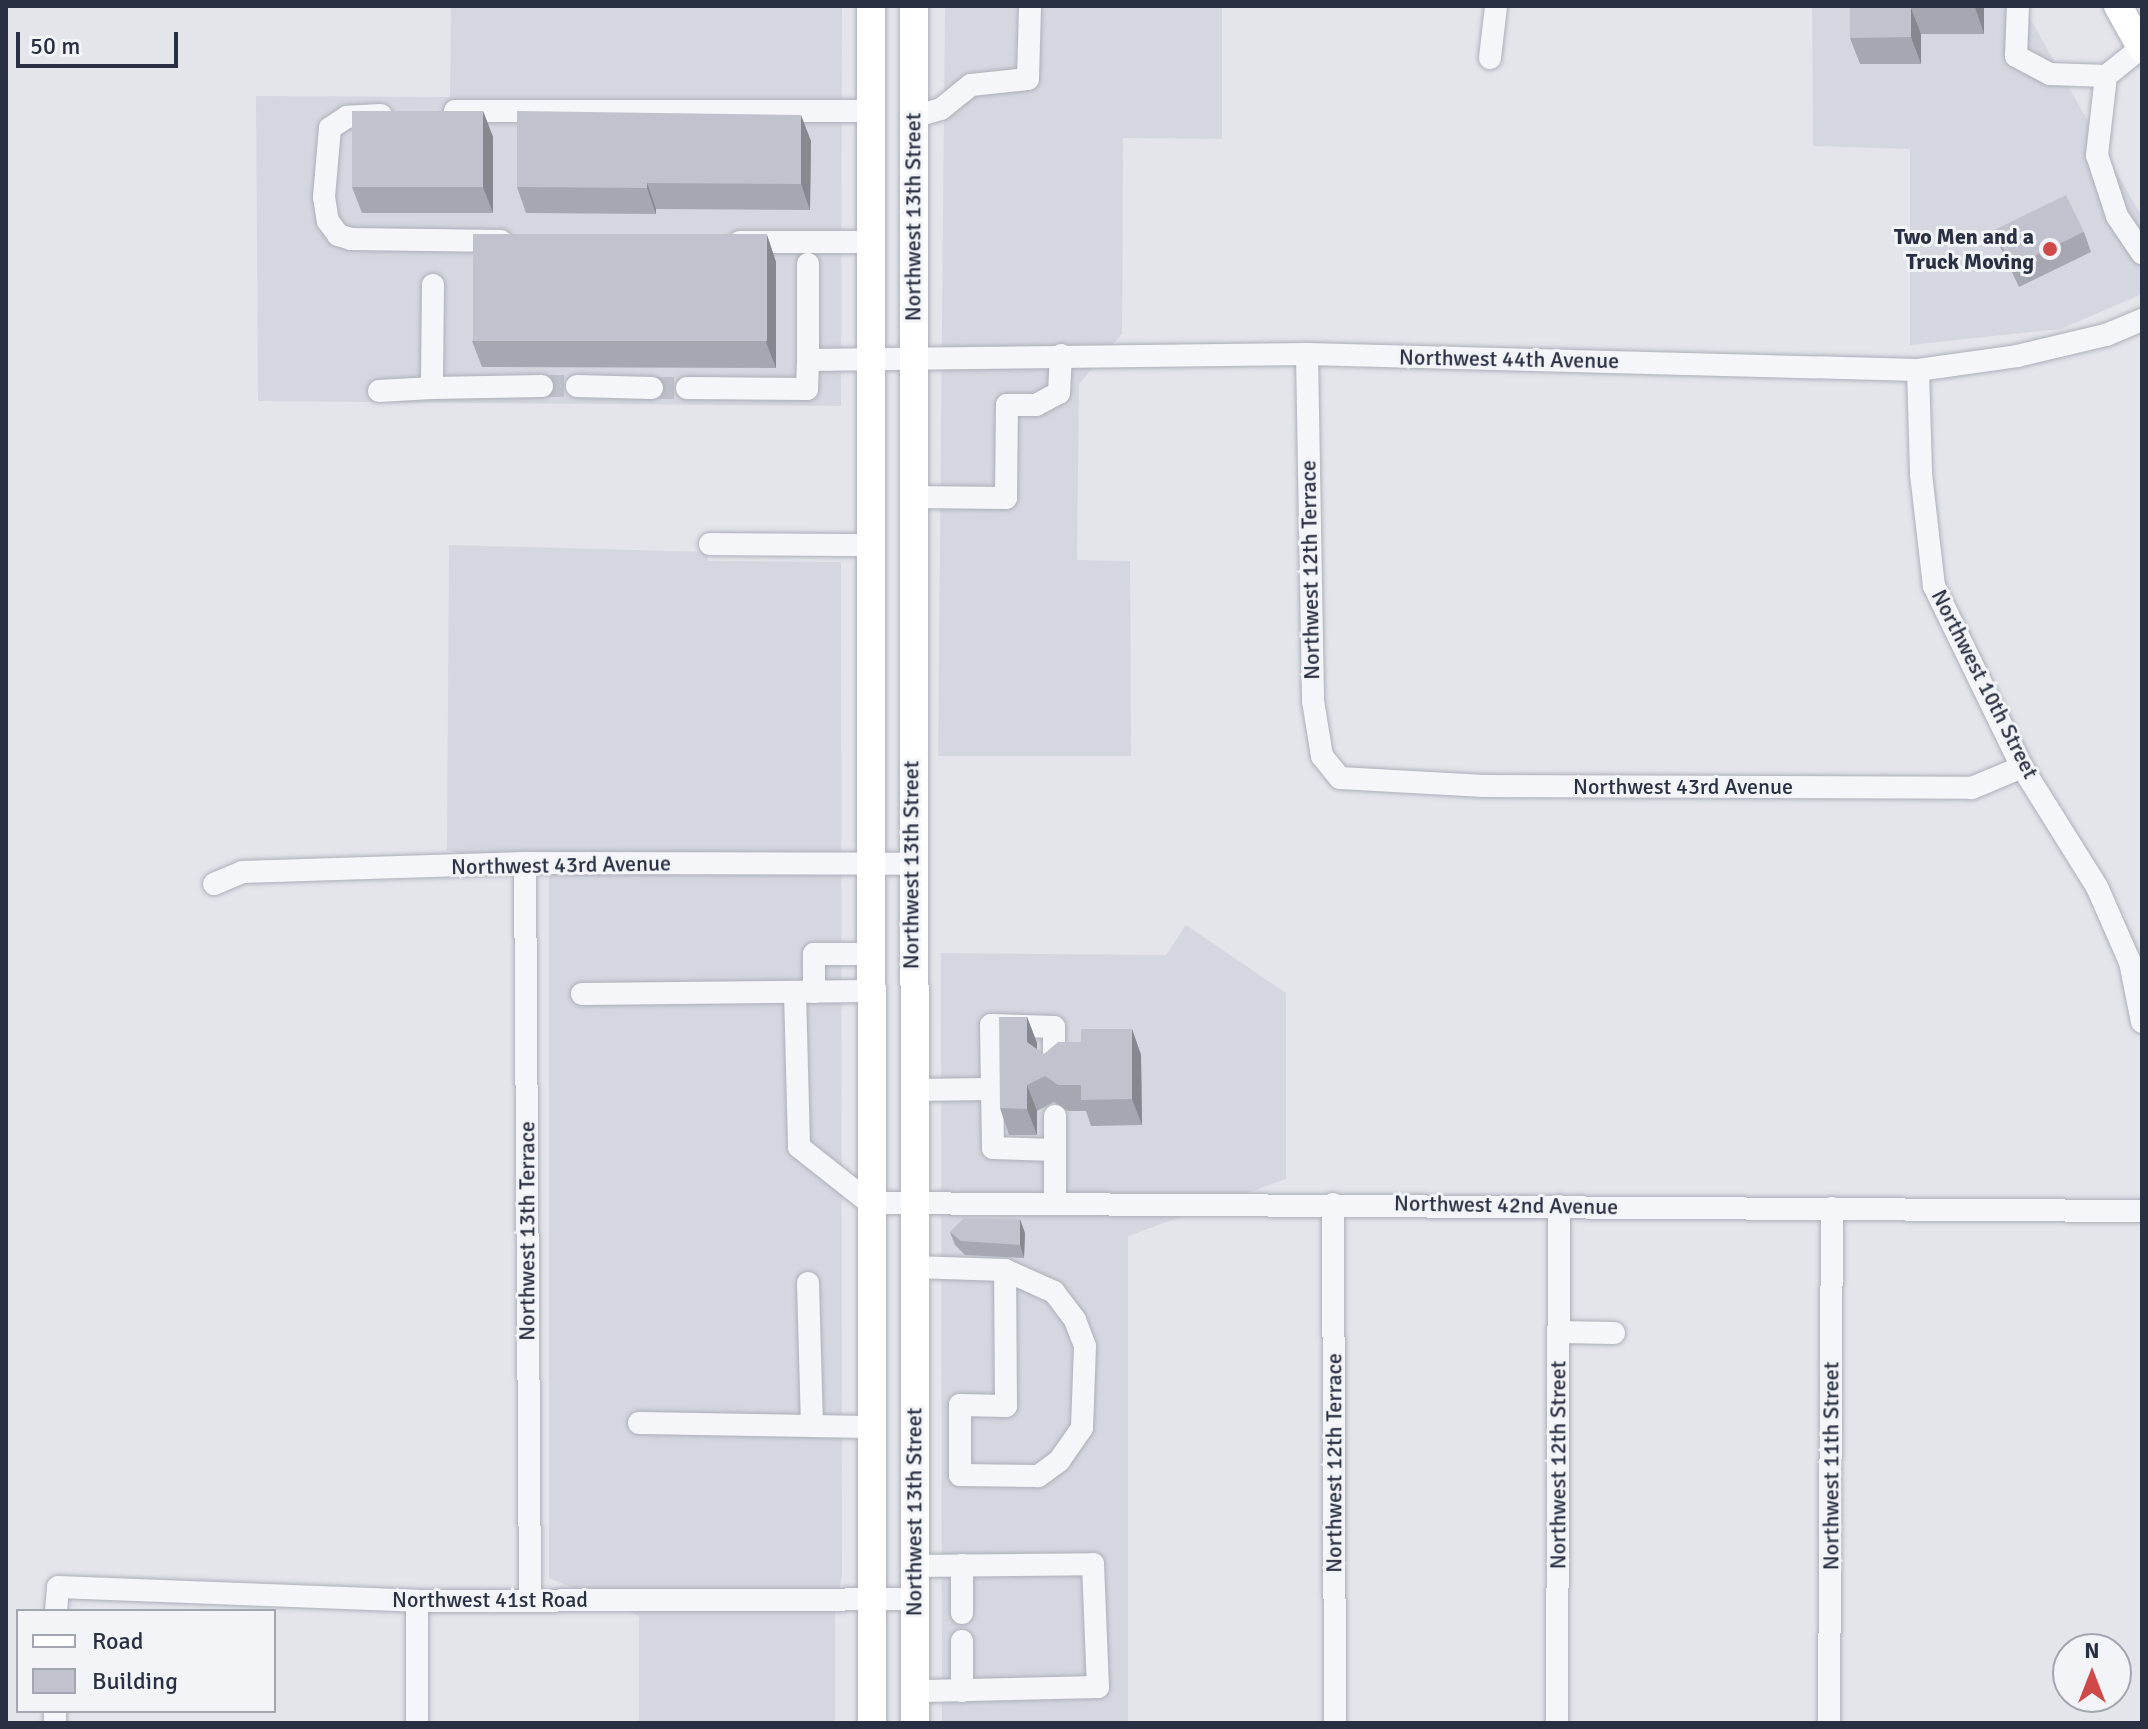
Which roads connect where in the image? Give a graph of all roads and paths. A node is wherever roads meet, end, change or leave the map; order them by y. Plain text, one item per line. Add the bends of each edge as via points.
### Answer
1 (871, 6) edge
2 (914, 6) edge
3 (1030, 6) edge
4 (1496, 6) edge
5 (2018, 6) edge
6 (2118, 6) edge
7 (2142, 49) edge
8 (1490, 58) dead end
9 (2106, 76) junction
10 (434, 111) edge
11 (871, 111) junction
12 (405, 113) edge
13 (913, 117) junction
14 (531, 241) edge
15 (718, 242) edge
16 (870, 242) junction
17 (2142, 253) edge
18 (808, 264) dead end
19 (433, 285) dead end
20 (2142, 320) edge
21 (1307, 354) junction
22 (1061, 355) junction
23 (870, 356) junction
24 (912, 356) junction
25 (808, 360) junction
26 (1918, 370) junction
27 (542, 386) tunnel mouth
28 (577, 386) tunnel mouth
29 (432, 388) junction
30 (652, 388) tunnel mouth
31 (687, 388) tunnel mouth
32 (379, 391) dead end
33 (912, 497) junction
34 (710, 544) dead end
35 (870, 545) junction
36 (2022, 767) junction
37 (1340, 778) joint
38 (525, 863) junction
39 (869, 864) junction
40 (911, 864) junction
41 (214, 884) dead end
42 (870, 954) junction
43 (870, 991) junction
44 (804, 992) junction
45 (582, 994) dead end
46 (2142, 1022) edge
47 (1054, 1066) edge
48 (992, 1089) junction
49 (912, 1090) junction
50 (1055, 1116) dead end
51 (1055, 1150) junction
52 (870, 1203) junction
53 (913, 1204) junction
54 (1055, 1204) junction
55 (1333, 1204) junction
56 (1559, 1206) junction
57 (1832, 1208) junction
58 (2142, 1211) edge
59 (913, 1267) junction
60 (1005, 1270) junction
61 (808, 1283) dead end
62 (1558, 1332) junction
63 (1614, 1333) dead end
64 (639, 1423) dead end
65 (812, 1426) junction
66 (871, 1427) junction
67 (962, 1565) junction
68 (914, 1566) junction
69 (530, 1599) junction
70 (871, 1599) junction
71 (914, 1599) junction
72 (417, 1601) junction
73 (56, 1609) edge
74 (962, 1613) dead end
75 (962, 1641) dead end
76 (915, 1691) junction
77 (962, 1691) junction
78 (417, 1723) edge
79 (872, 1723) edge
80 (915, 1723) edge
81 (1335, 1723) edge
82 (1557, 1723) edge
83 (1829, 1723) edge

1 - 11 main road, Northwest 13th Street
2 - 13 main road, Northwest 13th Street
3 - 13 street via 1028,79 971,85 941,109
4 - 8 street
5 - 9 street via 2016,56 2050,74
6 - 7 main road
7 - 9 street
9 - 17 street via 2097,155 2117,216
10 - 11 street
11 - 16 main road, Northwest 13th Street
12 - 14 street via 347,117 330,128 324,197 328,221 338,235
13 - 24 main road, Northwest 13th Street
15 - 16 street
16 - 23 main road, Northwest 13th Street
18 - 25 street
19 - 29 street
20 - 26 street, Northwest 44th Avenue via 2106,335 2017,356
21 - 22 street, Northwest 44th Avenue
21 - 26 street, Northwest 44th Avenue
21 - 37 street, Northwest 12th Terrace via 1313,701 1322,756
22 - 24 street, Northwest 44th Avenue
22 - 33 street via 1059,393 1036,405 1007,405 1006,498
23 - 24 street, Northwest 44th Avenue
23 - 25 street, Northwest 44th Avenue
23 - 35 main road, Northwest 13th Street
24 - 33 main road, Northwest 13th Street
25 - 31 street via 807,389
26 - 36 street, Northwest 10th Street via 1921,474 1934,586
27 - 29 street
28 - 30 street
29 - 32 street
33 - 40 main road, Northwest 13th Street
34 - 35 street
35 - 39 main road, Northwest 13th Street
36 - 37 street, Northwest 43rd Avenue via 1972,788 1484,786
36 - 46 street, Northwest 10th Street via 2097,887 2130,962
38 - 39 street, Northwest 43rd Avenue
38 - 41 street, Northwest 43rd Avenue via 242,872
38 - 69 street, Northwest 13th Terrace
39 - 40 street, Northwest 43rd Avenue
39 - 42 main road, Northwest 13th Street
40 - 49 main road, Northwest 13th Street
42 - 43 main road, Northwest 13th Street
42 - 44 street via 814,954
43 - 44 street
43 - 52 main road, Northwest 13th Street
44 - 45 street
44 - 52 street via 799,1147
47 - 48 street via 1054,1027 991,1025
48 - 49 street
48 - 51 street via 993,1148
49 - 53 main road, Northwest 13th Street
50 - 51 street
51 - 54 street
52 - 53 street, Northwest 42nd Avenue
52 - 66 main road, Northwest 13th Street
53 - 54 street, Northwest 42nd Avenue
53 - 59 main road, Northwest 13th Street
54 - 55 street, Northwest 42nd Avenue
55 - 56 street, Northwest 42nd Avenue
55 - 81 street, Northwest 12th Terrace
56 - 57 street, Northwest 42nd Avenue
56 - 62 street, Northwest 12th Street
57 - 58 street, Northwest 42nd Avenue
57 - 83 street, Northwest 11th Street
59 - 60 street
59 - 68 main road, Northwest 13th Street
60 - 60 street via 1054,1292 1075,1320 1085,1346 1082,1428 1059,1461 1038,1476 960,1475 960,1405 1006,1406
61 - 65 street
62 - 63 street
62 - 82 street, Northwest 12th Street
64 - 65 street
65 - 66 street
66 - 70 main road, Northwest 13th Street
67 - 68 street
67 - 74 street
67 - 77 street via 1093,1564 1098,1687
68 - 71 main road, Northwest 13th Street
69 - 70 street, Northwest 41st Road
69 - 72 street, Northwest 41st Road
70 - 71 street, Northwest 41st Road
70 - 79 main road, Northwest 13th Street
71 - 76 main road, Northwest 13th Street
72 - 73 street, Northwest 41st Road via 58,1587
72 - 78 street
75 - 77 street
76 - 77 street
76 - 80 main road, Northwest 13th Street

